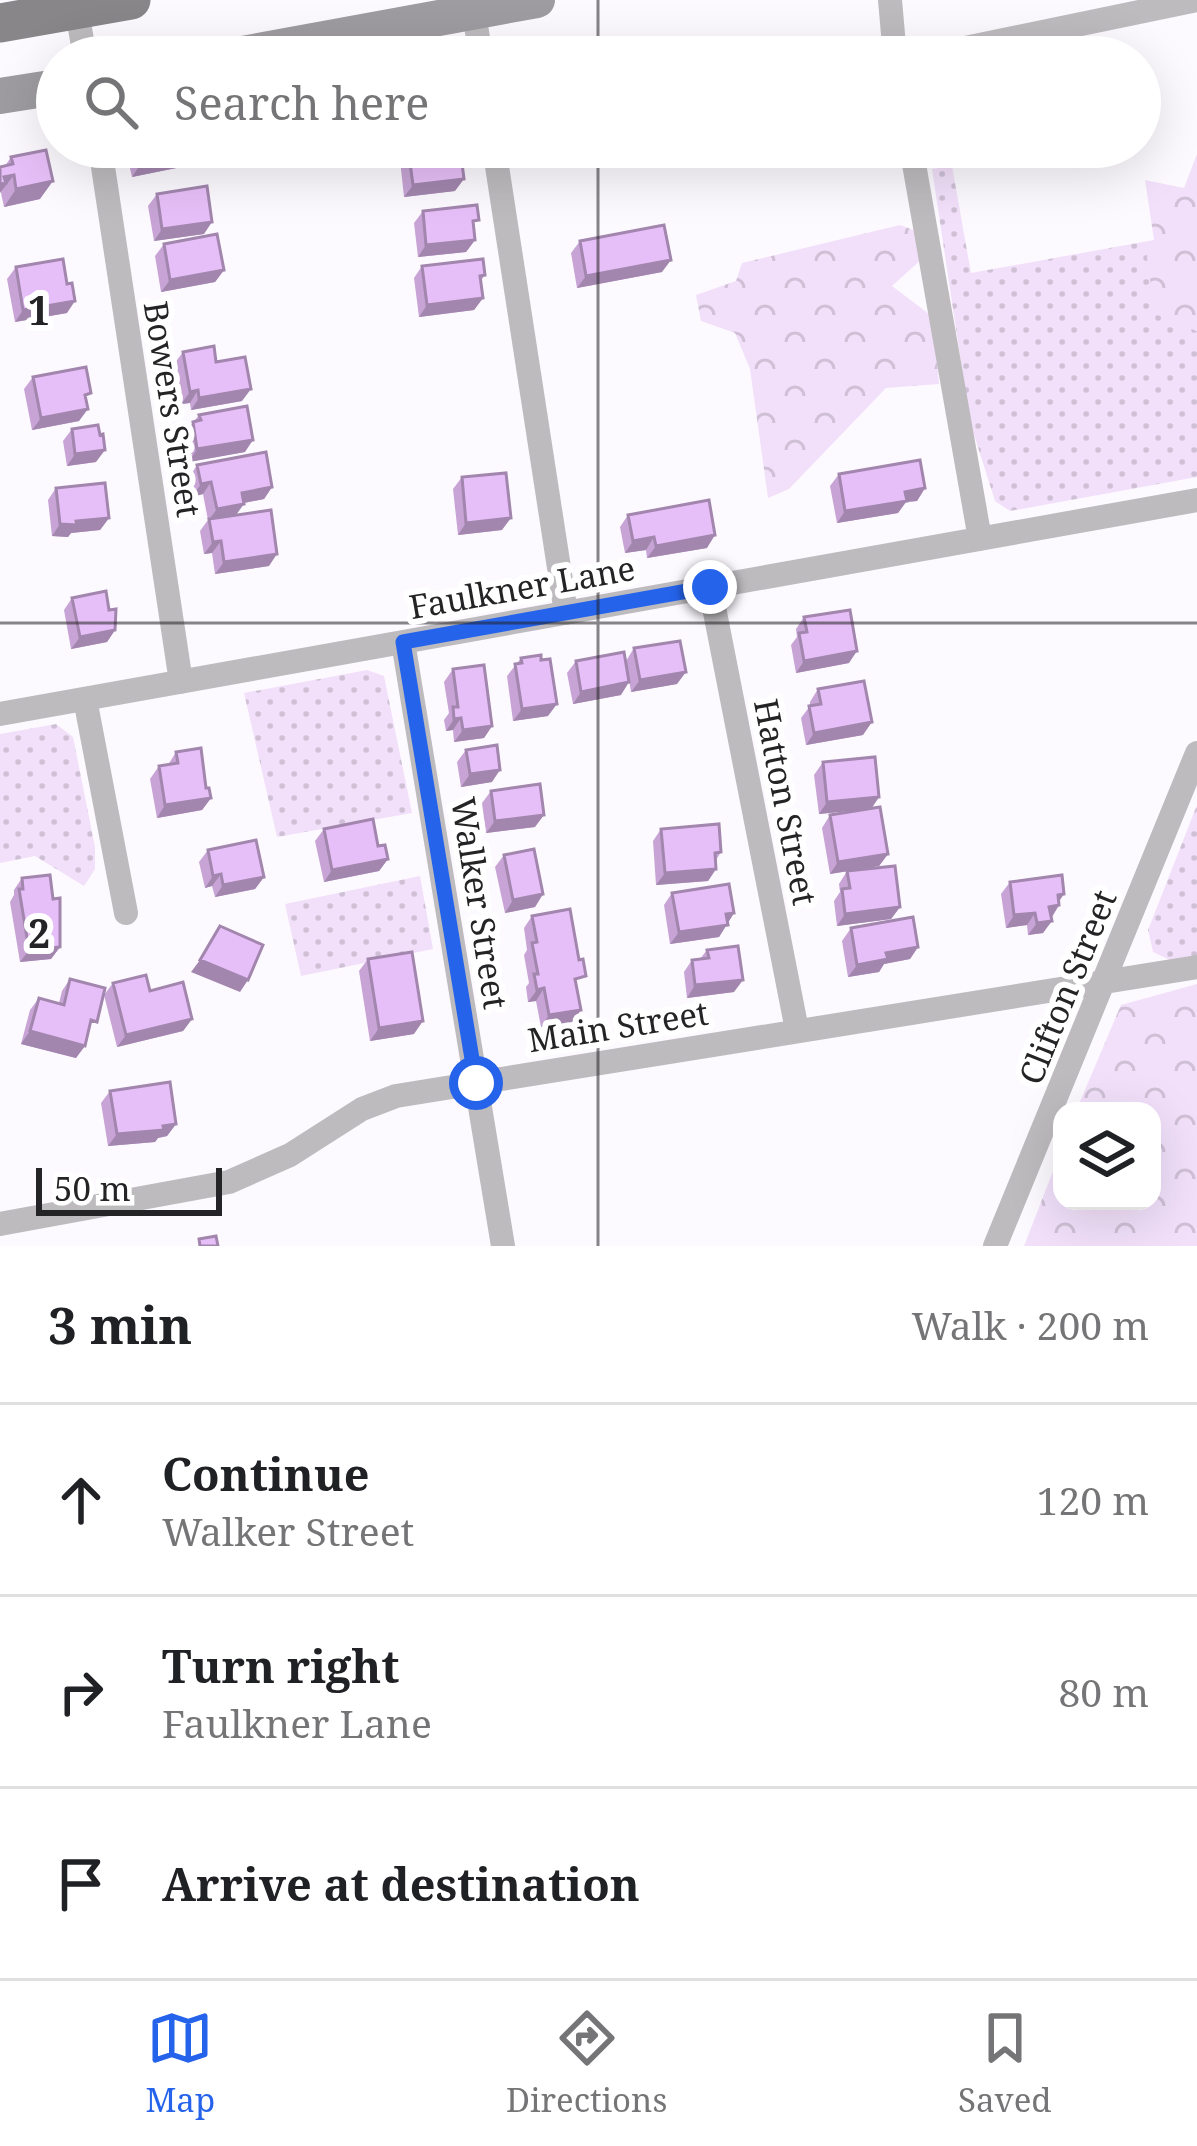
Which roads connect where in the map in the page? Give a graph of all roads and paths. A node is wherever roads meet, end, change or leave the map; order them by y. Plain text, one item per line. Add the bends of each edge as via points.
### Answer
1 (75, 0) edge
2 (131, 0) edge
3 (537, 0) edge
4 (890, 0) edge
5 (1197, 0) edge
6 (474, 13) junction
7 (0, 23) edge
8 (81, 36) edge
9 (344, 36) edge
10 (478, 36) edge
11 (893, 36) edge
12 (1023, 36) edge
13 (36, 90) edge
14 (0, 96) edge
15 (103, 168) edge
16 (497, 168) edge
17 (915, 168) edge
18 (1197, 500) edge
19 (980, 539) junction
20 (710, 587) junction
21 (566, 613) junction
22 (403, 642) junction
23 (181, 682) junction
24 (85, 699) junction
25 (0, 714) edge
26 (1197, 753) edge
27 (125, 913) dead end
28 (1197, 967) edge
29 (1106, 983) junction
30 (797, 1030) junction
31 (476, 1083) junction
32 (0, 1224) edge
33 (503, 1246) edge
34 (995, 1246) edge

1 - 8 street
2 - 7 main road, bridge
3 - 6 main road
4 - 11 street
5 - 12 street
6 - 9 main road
6 - 10 street
13 - 14 main road
15 - 23 street, Bowers Street
16 - 21 street
17 - 19 street
18 - 19 street, Faulkner Lane
19 - 20 street, Faulkner Lane
20 - 21 street, Faulkner Lane
20 - 30 street, Hatton Street
21 - 22 street, Faulkner Lane
22 - 23 street, Faulkner Lane
22 - 31 street, Walker Street
23 - 24 street, Faulkner Lane
24 - 25 street, Faulkner Lane
24 - 27 street
26 - 29 street, Clifton Street
28 - 29 street, Main Street
29 - 30 street, Main Street
29 - 34 street, Clifton Street
30 - 31 street, Main Street
31 - 32 street, Main Street via 362,1109 229,1182
31 - 33 street, Walker Street

